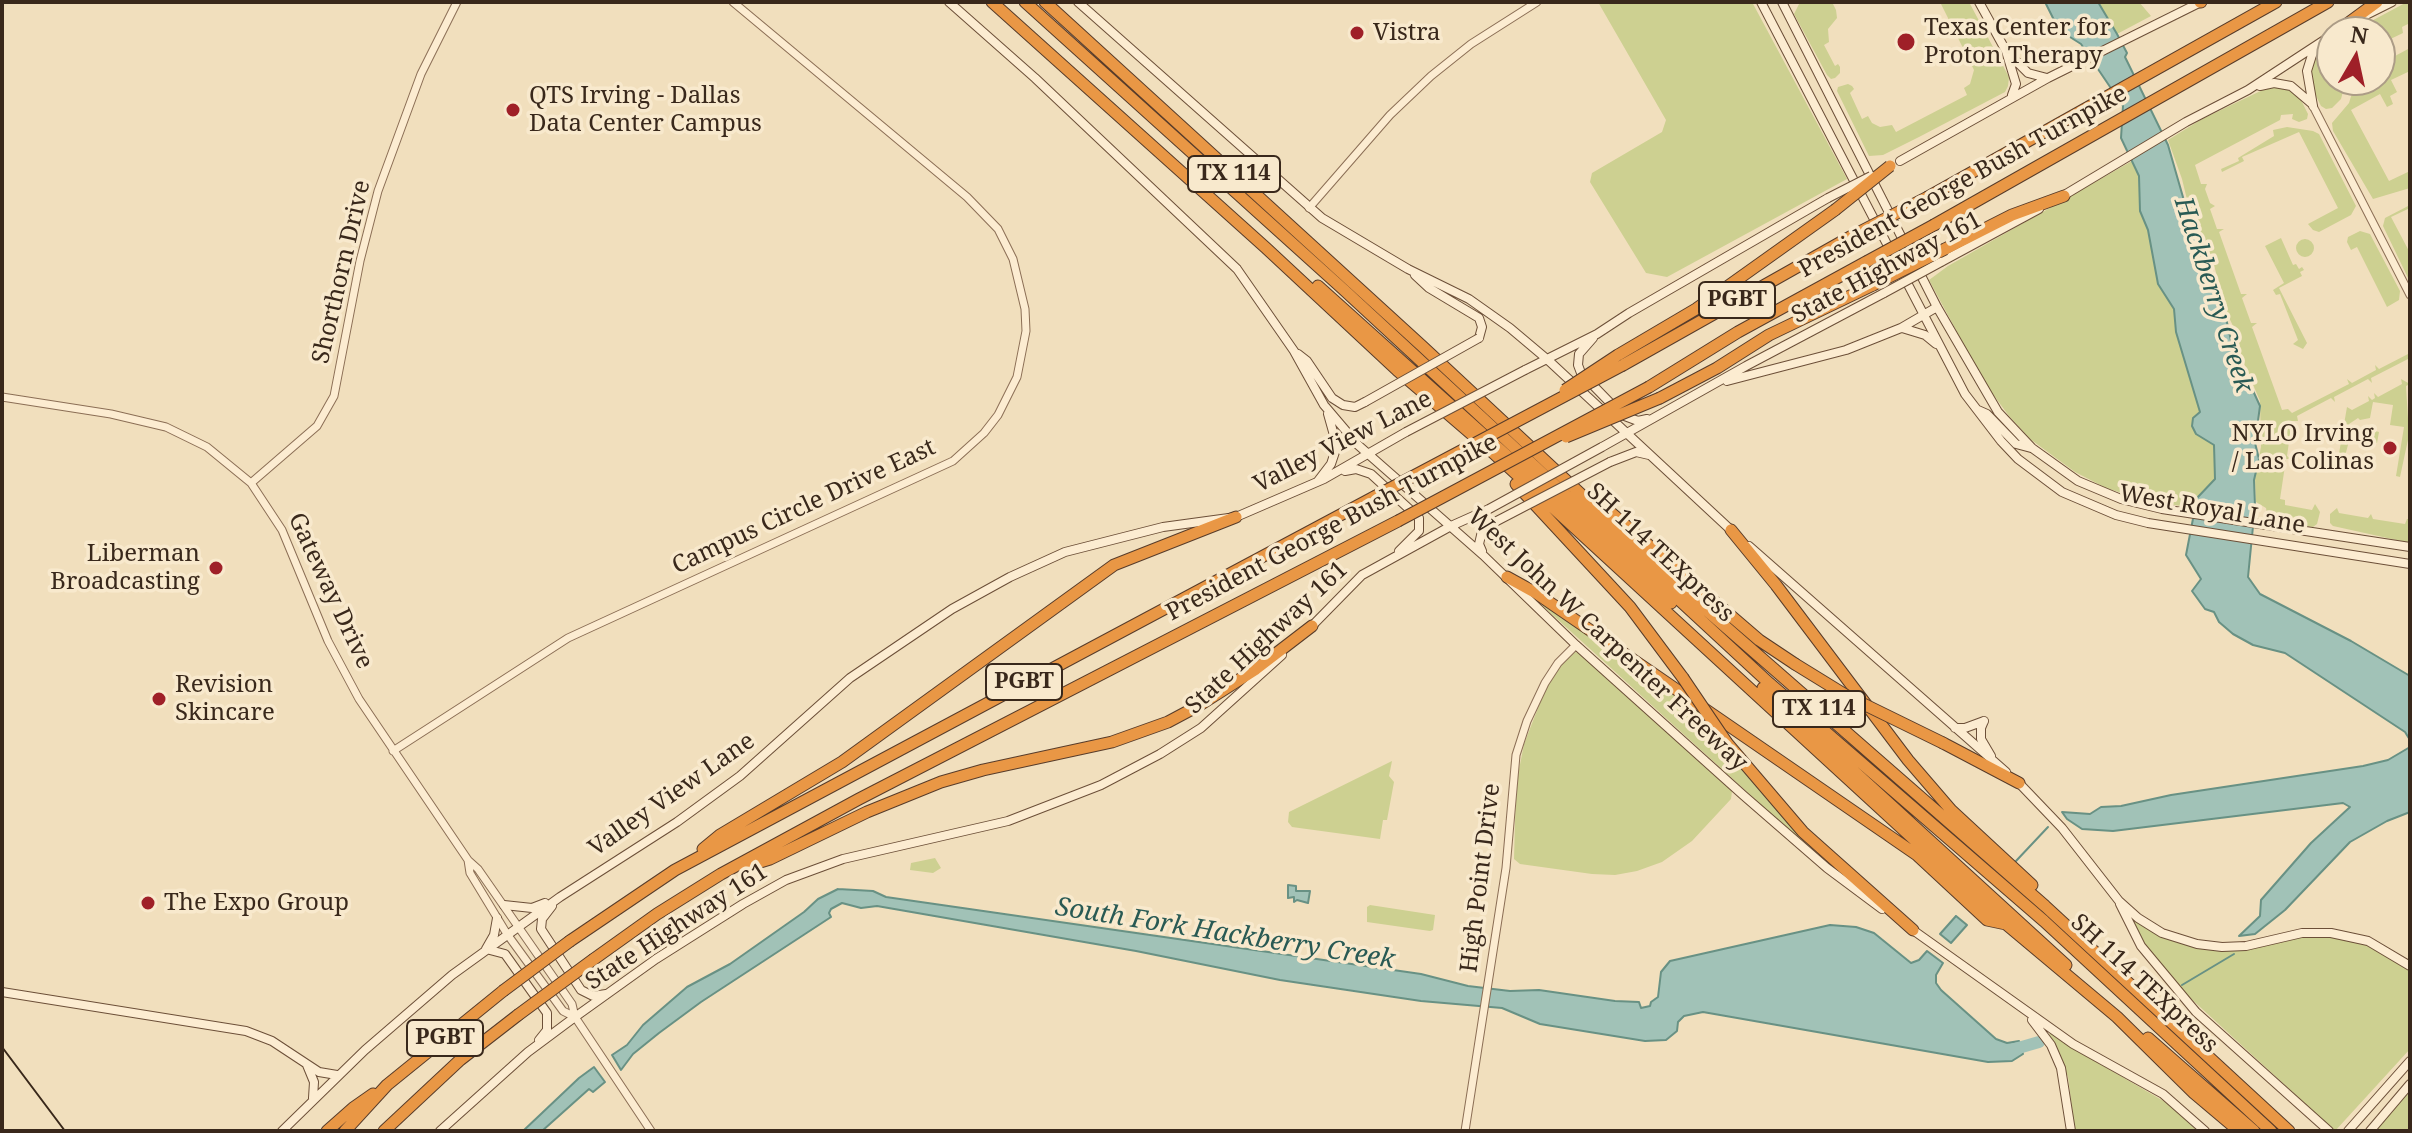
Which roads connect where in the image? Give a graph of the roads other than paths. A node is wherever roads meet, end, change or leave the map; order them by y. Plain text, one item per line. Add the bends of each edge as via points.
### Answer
1 (457, 2) edge
2 (733, 2) edge
3 (949, 2) edge
4 (992, 2) edge
5 (1025, 2) edge
6 (1033, 2) edge
7 (1045, 2) edge
8 (1078, 2) edge
9 (1537, 2) edge
10 (1761, 2) edge
11 (1783, 2) edge
12 (1979, 2) edge
13 (2201, 2) edge
14 (2276, 2) edge
15 (2328, 2) edge
16 (2377, 2) edge
17 (2392, 2) edge
18 (1767, 12) junction
19 (2358, 16) edge
20 (2366, 16) edge
21 (2316, 45) edge
22 (2316, 49) edge
23 (2006, 51) junction
24 (1106, 73) junction
25 (2048, 78) junction
26 (2248, 90) junction
27 (2009, 99) junction
28 (2313, 106) junction
29 (1895, 164) junction
30 (2064, 196) junction
31 (1309, 208) junction
32 (1266, 248) junction
33 (1408, 269) junction
34 (2410, 295) edge
35 (1937, 307) junction
36 (1924, 316) junction
37 (1901, 328) junction
38 (1597, 334) junction
39 (1940, 347) junction
40 (1294, 351) junction
41 (1548, 360) junction
42 (1620, 360) junction
43 (1719, 383) junction
44 (2, 397) edge
45 (1324, 405) junction
46 (1975, 409) junction
47 (1657, 417) junction
48 (1628, 433) junction
49 (2032, 448) junction
50 (1489, 449) junction
51 (1528, 451) junction
52 (1368, 454) junction
53 (1649, 455) junction
54 (1320, 481) junction
55 (251, 483) junction
56 (1581, 496) junction
57 (1236, 517) junction
58 (1451, 526) junction
59 (1731, 530) junction
60 (2410, 547) edge
61 (1483, 555) junction
62 (1393, 557) junction
63 (2410, 564) edge
64 (1507, 577) junction
65 (1312, 626) junction
66 (1576, 645) junction
67 (1955, 728) junction
68 (393, 751) junction
69 (1997, 765) junction
70 (2019, 783) junction
71 (468, 860) junction
72 (675, 870) junction
73 (721, 874) junction
74 (560, 897) junction
75 (2119, 901) junction
76 (504, 905) junction
77 (2045, 906) junction
78 (497, 918) junction
79 (2006, 924) junction
80 (519, 926) junction
81 (1913, 930) junction
82 (507, 934) junction
83 (486, 949) junction
84 (2410, 966) edge
85 (2, 992) edge
86 (608, 993) junction
87 (2024, 1011) junction
88 (575, 1017) junction
89 (528, 1052) junction
90 (2410, 1061) edge
91 (307, 1065) junction
92 (338, 1075) junction
93 (2410, 1084) edge
94 (387, 1085) junction
95 (313, 1099) junction
96 (416, 1101) junction
97 (2255, 1101) junction
98 (2350, 1129) edge
99 (282, 1131) edge
100 (327, 1131) edge
101 (345, 1131) edge
102 (384, 1131) edge
103 (392, 1131) edge
104 (440, 1131) edge
105 (651, 1131) edge
106 (1465, 1131) edge
107 (2071, 1131) edge
108 (2205, 1131) edge
109 (2239, 1131) edge
110 (2254, 1131) edge
111 (2271, 1131) edge
112 (2289, 1131) edge
113 (2298, 1131) edge
114 (2329, 1131) edge
115 (2370, 1131) edge

1 - 55 street, Shorthorn Drive via 421,74 378,191 334,396 317,426
2 - 68 street, Campus Circle Drive East via 967,197 998,229 1013,259 1025,309 1017,377 991,424 953,461 568,638
3 - 40 main road, West John W Carpenter Freeway via 1237,269
4 - 32 highway, TX 114
5 - 24 highway, SH 114 TEXpress
6 - 24 highway
7 - 56 highway, TX 114
8 - 31 main road
9 - 31 street via 1431,76
10 - 18 main road, West Royal Lane
11 - 18 main road
11 - 35 main road, West Royal Lane
12 - 23 main road
13 - 25 main road, Valley View Lane
14 - 42 highway, President George Bush Turnpike / PGBT, bridge via 1928,197
15 - 51 highway, President George Bush Turnpike / PGBT, bridge
16 - 19 highway
17 - 20 main road, State Highway 161
18 - 36 main road, West Royal Lane
21 - 26 main road, State Highway 161
22 - 28 main road via 2307,80
23 - 25 main road via 2028,73
23 - 27 main road via 2016,84
24 - 111 highway, SH 114 TEXpress via 1769,683 2044,921
25 - 27 main road, Valley View Lane
26 - 28 main road via 2282,84 2296,89
26 - 30 main road, State Highway 161
27 - 29 main road, Valley View Lane
28 - 34 street
29 - 38 main road, Valley View Lane, bridge
29 - 42 highway, bridge
30 - 43 main road, State Highway 161, bridge
30 - 51 highway, bridge via 2012,215 1769,335 1660,398
31 - 33 main road
32 - 50 highway, TX 114
32 - 110 highway, SH 114 TEXpress via 1280,253 1437,392
33 - 40 main road, bridge via 1479,318 1479,338 1355,407 1332,398
33 - 41 main road via 1469,299
35 - 36 main road
35 - 49 main road, West Royal Lane via 1998,412
36 - 37 main road
36 - 39 main road, West Royal Lane
37 - 39 main road via 1925,335
37 - 43 main road via 1846,350
38 - 41 main road, Valley View Lane
38 - 47 main road via 1579,354 1581,373 1622,415 1638,421
39 - 46 main road, West Royal Lane
40 - 45 main road, West John W Carpenter Freeway
41 - 48 main road
41 - 52 main road, Valley View Lane, bridge
42 - 72 highway, President George Bush Turnpike / PGBT, bridge via 1543,407
43 - 47 main road, State Highway 161
44 - 55 street, Gateway Drive via 166,427 207,447
45 - 52 main road, West John W Carpenter Freeway
45 - 54 main road via 1337,446
46 - 49 main road via 2016,444
46 - 63 main road, West Royal Lane via 2018,459 2062,492 2116,515
47 - 48 main road, State Highway 161
48 - 53 main road
48 - 58 main road, State Highway 161, bridge
49 - 60 main road, West Royal Lane via 2078,481 2121,499
50 - 79 highway, TX 114
50 - 81 highway, bridge via 1630,607 1727,743 1803,832
51 - 73 highway, President George Bush Turnpike / PGBT, bridge
52 - 54 main road, Valley View Lane
52 - 58 main road, West John W Carpenter Freeway
53 - 59 main road
53 - 61 main road, bridge via 1636,452 1610,462 1493,523 1479,537
54 - 57 main road, Valley View Lane
54 - 62 main road via 1351,469 1366,471 1419,518 1417,534
55 - 68 street, Gateway Drive via 282,530 333,651
56 - 70 highway, bridge via 1600,504 1759,640 1795,664
56 - 77 highway, TX 114
57 - 72 highway via 1114,565 842,762 720,835
57 - 74 main road, Valley View Lane via 1163,527 1065,552 952,609 850,678 740,776
58 - 61 main road, West John W Carpenter Freeway
58 - 62 main road, State Highway 161
59 - 67 main road
59 - 77 highway via 1908,760 1951,810 2034,887
61 - 64 main road, West John W Carpenter Freeway
62 - 65 main road, State Highway 161 via 1362,575
64 - 66 main road, West John W Carpenter Freeway
64 - 79 highway via 1917,855 1987,920
65 - 73 highway via 1198,706 1146,731 941,782 770,859
65 - 86 main road, State Highway 161 via 1201,728 1133,769 1008,821 873,851 786,880
66 - 81 main road, West John W Carpenter Freeway via 1827,868
66 - 106 street, High Point Drive via 1545,683 1516,755 1506,868
67 - 69 main road
67 - 69 main road via 1984,721 1981,739
68 - 71 street, Gateway Drive
69 - 70 main road
70 - 75 main road
71 - 76 street, Gateway Drive
71 - 78 street, Gateway Drive via 470,873
72 - 94 highway, President George Bush Turnpike / PGBT, bridge via 503,991
73 - 96 highway, President George Bush Turnpike / PGBT, bridge via 518,1015
74 - 76 main road via 532,908
74 - 80 main road, Valley View Lane
74 - 86 main road via 542,919 541,929 581,990 593,996
75 - 84 main road via 2160,932 2197,944 2236,947 2302,933 2331,933 2368,941
75 - 114 main road via 2141,946 2196,1012
76 - 80 street, Gateway Drive
77 - 97 highway, TX 114
78 - 82 street, Gateway Drive
78 - 83 main road
79 - 109 highway, TX 114 via 2117,1017
80 - 82 main road, Valley View Lane
80 - 88 street, Gateway Drive via 572,1004
81 - 87 main road, West John W Carpenter Freeway
82 - 83 main road, Valley View Lane
82 - 88 street, Gateway Drive via 563,1011
83 - 89 main road via 505,954 547,1013 547,1030
83 - 92 main road, Valley View Lane
85 - 91 main road via 246,1031
86 - 88 main road, State Highway 161
87 - 107 main road via 2056,1054
87 - 108 main road, West John W Carpenter Freeway via 2163,1094
88 - 89 main road, State Highway 161
88 - 105 street, Gateway Drive
89 - 104 main road, State Highway 161
90 - 98 main road
91 - 92 main road
91 - 95 main road
92 - 95 main road
93 - 115 main road
94 - 100 highway
94 - 101 highway, President George Bush Turnpike / PGBT
95 - 99 main road
96 - 102 highway, President George Bush Turnpike / PGBT
96 - 103 highway
97 - 112 highway, TX 114
97 - 113 highway

